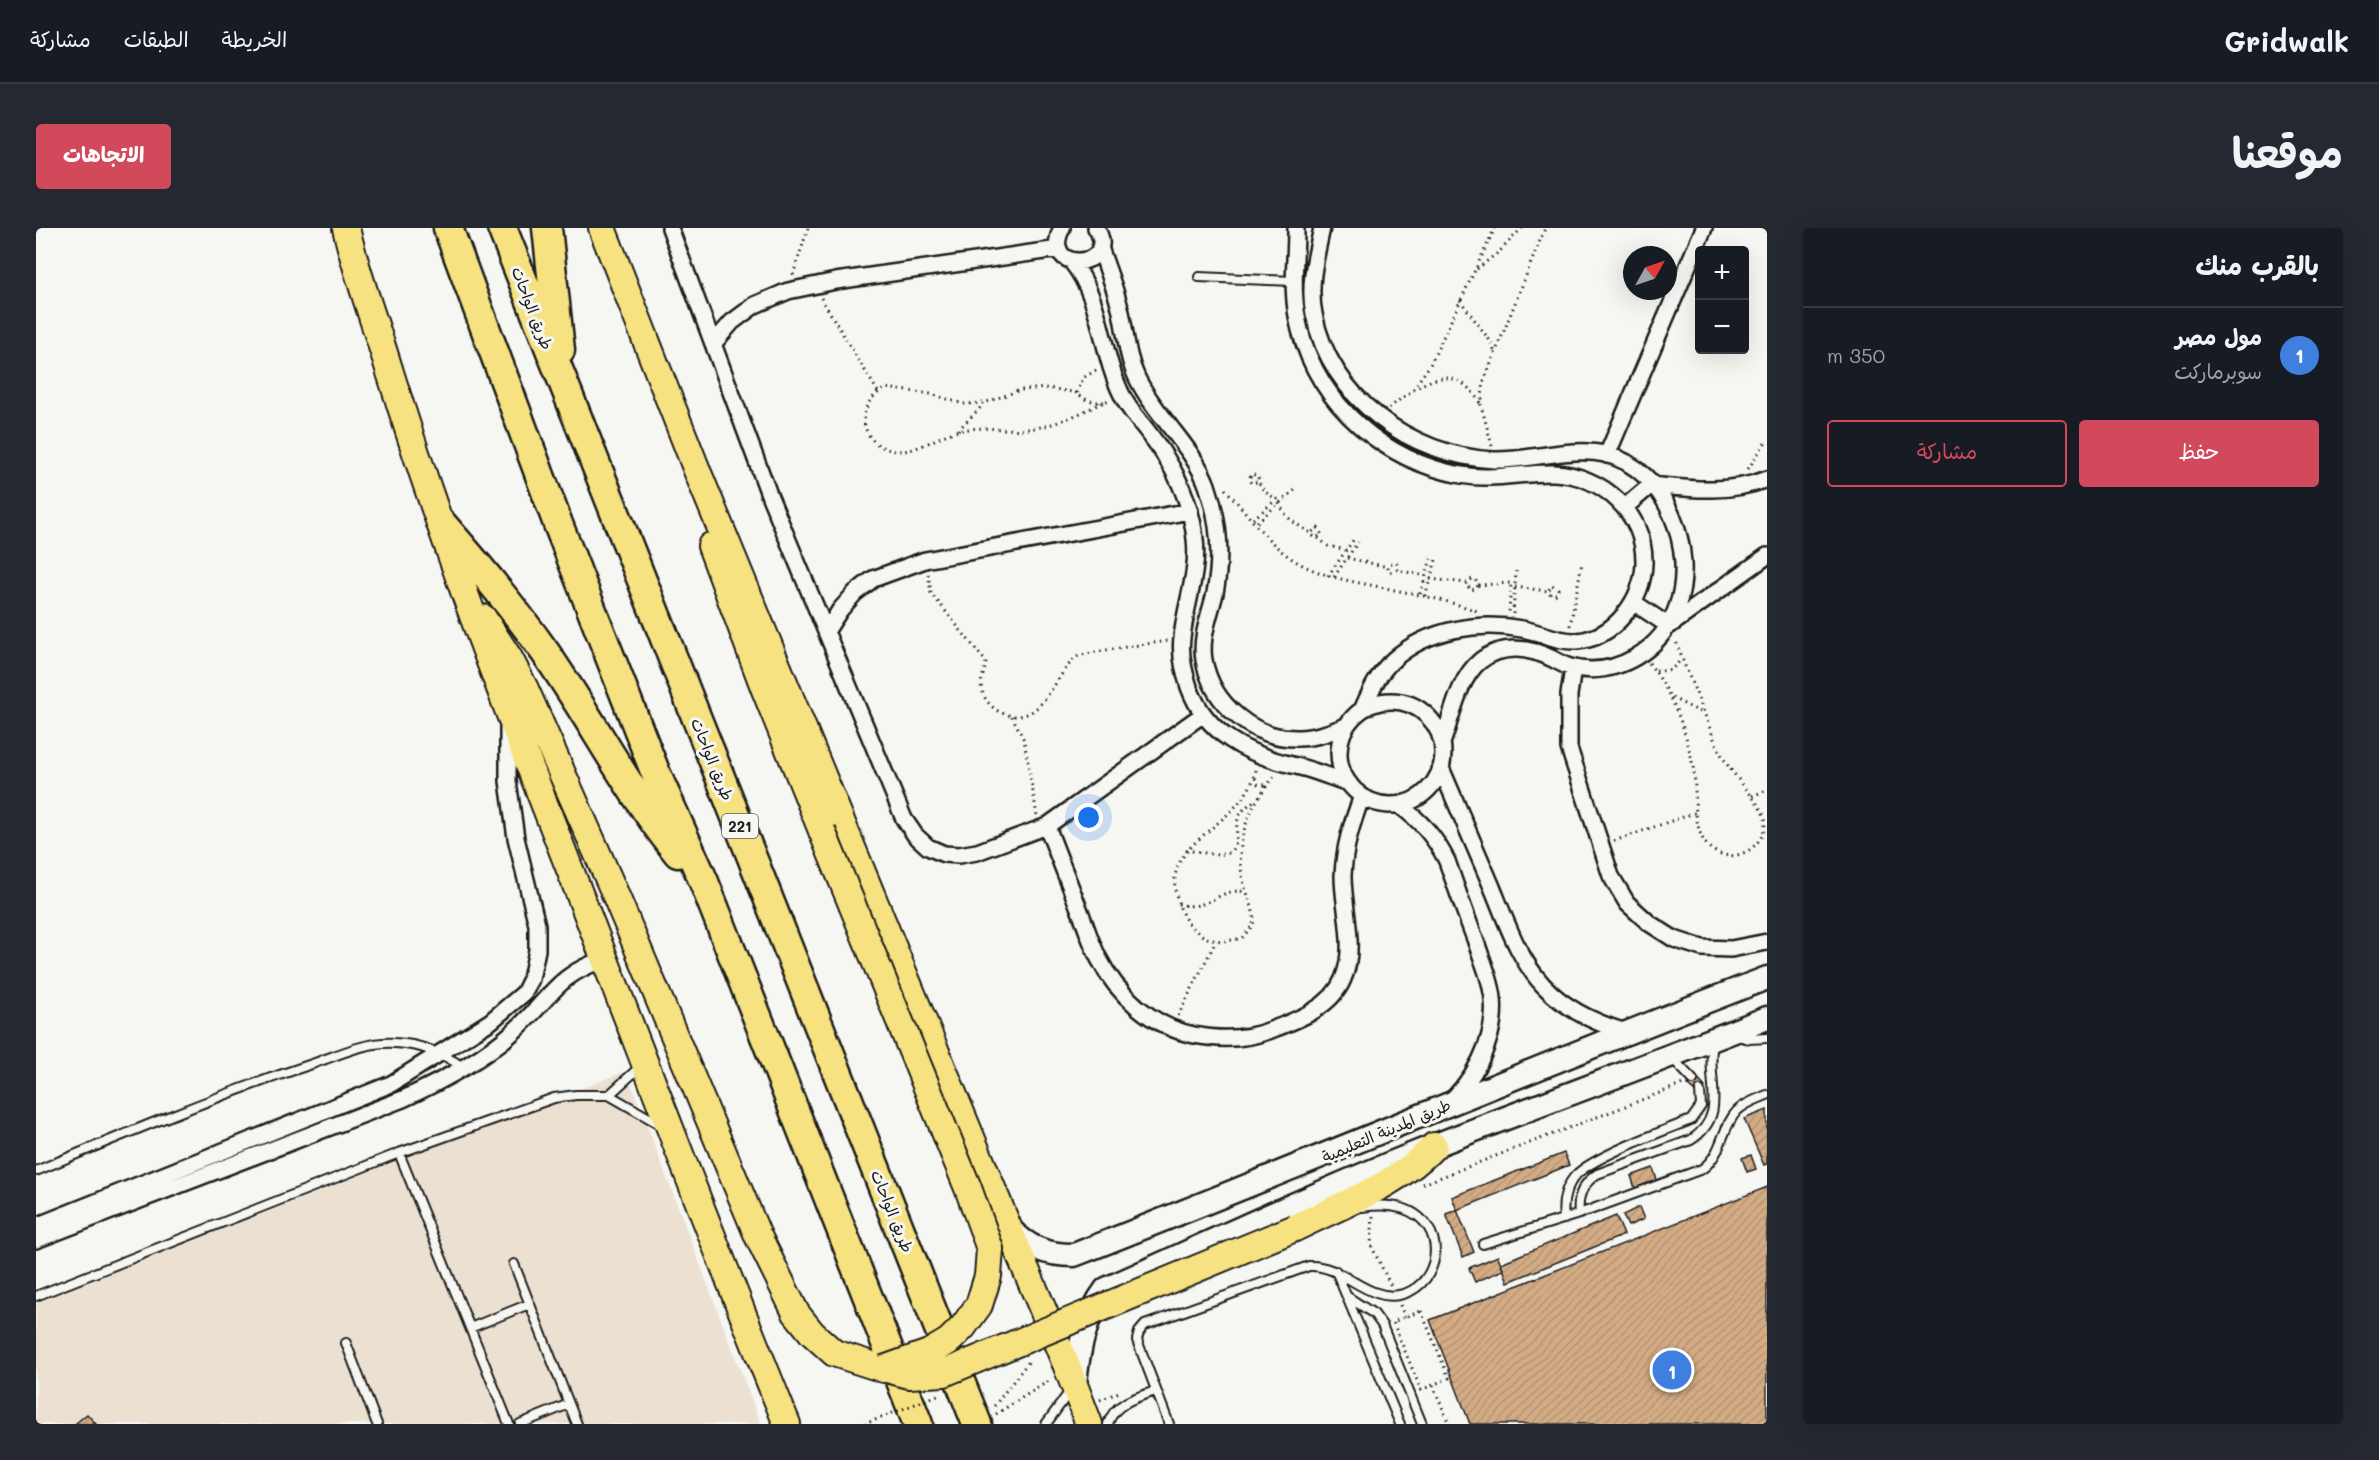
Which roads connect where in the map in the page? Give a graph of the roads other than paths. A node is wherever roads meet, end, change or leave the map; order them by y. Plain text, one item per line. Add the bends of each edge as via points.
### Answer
1 (346, 228) edge
2 (448, 228) edge
3 (502, 228) edge
4 (547, 228) edge
5 (602, 228) edge
6 (670, 228) edge
7 (1062, 228) edge
8 (1296, 228) edge
9 (1322, 228) edge
10 (1704, 228) edge
11 (1097, 229) edge
12 (1100, 247) junction
13 (1059, 249) junction
14 (1071, 261) junction
15 (1199, 277) dead end
16 (1293, 282) junction
17 (713, 344) junction
18 (1131, 366) junction
19 (1112, 369) junction
20 (564, 388) junction
21 (1442, 450) junction
22 (1607, 455) junction
23 (1437, 468) junction
24 (698, 473) junction
25 (1767, 479) edge
26 (1651, 485) junction
27 (1625, 507) junction
28 (1190, 511) junction
29 (442, 524) junction
30 (1766, 559) edge
31 (464, 595) junction
32 (1633, 602) junction
33 (1670, 626) junction
34 (827, 630) junction
35 (1182, 638) junction
36 (1204, 640) junction
37 (1573, 668) junction
38 (1362, 710) junction
39 (508, 712) junction
40 (1202, 715) junction
41 (1346, 726) junction
42 (1442, 743) junction
43 (1441, 768) junction
44 (1348, 783) junction
45 (1362, 796) junction
46 (1399, 805) junction
47 (1043, 827) junction
48 (704, 882) junction
49 (1767, 942) edge
50 (605, 959) junction
51 (1767, 978) edge
52 (1767, 1018) edge
53 (1626, 1032) junction
54 (1723, 1036) junction
55 (1767, 1038) edge
56 (441, 1052) junction
57 (1671, 1057) junction
58 (644, 1063) junction
59 (463, 1067) junction
60 (1692, 1080) road end
61 (1700, 1091) dead end
62 (609, 1095) junction
63 (1767, 1095) edge
64 (1449, 1104) junction
65 (274, 1131) junction
66 (672, 1132) junction
67 (280, 1146) junction
68 (1434, 1146) joint
69 (399, 1154) junction
70 (1317, 1160) junction
71 (36, 1171) edge
72 (1328, 1201) junction
73 (1579, 1214) junction
74 (1564, 1219) junction
75 (36, 1226) edge
76 (1008, 1227) junction
77 (36, 1240) edge
78 (1483, 1244) dead end
79 (514, 1264) dead end
80 (1336, 1271) junction
81 (36, 1296) edge
82 (1348, 1297) junction
83 (530, 1304) junction
84 (470, 1328) junction
85 (346, 1343) dead end
86 (884, 1369) junction
87 (1072, 1376) junction
88 (1156, 1391) junction
89 (569, 1404) junction
90 (987, 1416) edge
91 (377, 1424) edge
92 (509, 1424) edge
93 (520, 1424) edge
94 (577, 1424) edge
95 (787, 1424) edge
96 (918, 1424) edge
97 (1046, 1424) edge
98 (1089, 1424) edge
99 (1108, 1424) edge
100 (1169, 1424) edge
101 (1400, 1424) edge
102 (1422, 1424) edge

1 - 29 main road via 355,268 420,470
2 - 48 highway via 570,556 656,774
3 - 20 highway, طريق الواحات / 221
4 - 20 highway
5 - 24 main road
6 - 17 street
7 - 13 street
8 - 16 street
9 - 21 street via 1312,277 1313,312 1323,346 1339,378 1396,429
10 - 22 street
11 - 12 street
12 - 14 street via 1088,261
12 - 18 street via 1116,292
13 - 14 street
13 - 17 street via 788,291 754,305
14 - 19 street via 1093,299
15 - 16 lane
16 - 23 street via 1301,332 1330,393 1377,440 1416,462
17 - 34 street via 770,497
18 - 19 street
18 - 36 street via 1152,404 1187,448 1203,476 1216,519 1219,555
19 - 28 street via 1129,409 1171,465
20 - 90 highway, طريق الواحات / 221 via 742,830
21 - 22 street via 1496,460 1582,452
21 - 23 street via 1444,461
22 - 26 street via 1630,466
23 - 27 street via 1485,477 1541,473 1572,476 1601,488
24 - 76 main road
24 - 86 main road, bridge via 697,491 714,556 990,1249 988,1276 979,1305 963,1327 929,1353
25 - 26 street via 1731,489
26 - 27 street
26 - 33 street via 1675,522 1684,564
27 - 32 street via 1636,525 1644,564
28 - 34 street via 925,560 873,579 855,593
28 - 35 street via 1195,570
29 - 31 main road
29 - 48 highway via 526,627 655,822
30 - 33 street
31 - 39 main road
31 - 86 main road via 520,678 758,1236 796,1313 834,1353
32 - 33 street
32 - 38 street via 1609,628 1576,641 1506,627 1460,629 1436,635 1393,660 1374,683
33 - 37 street via 1642,654 1618,666
34 - 47 street via 904,819 928,847 944,854 977,852
35 - 36 street
35 - 40 street via 1186,678
36 - 41 street via 1204,659 1217,694 1247,724 1278,736 1297,738
37 - 42 street via 1536,651 1497,651 1480,661 1468,675
37 - 49 street via 1569,748 1611,876 1627,903 1674,939 1702,948 1731,949
38 - 41 street
38 - 42 street via 1395,701 1416,708 1433,722
39 - 50 main road
39 - 56 street via 508,781 516,838 537,925 535,960 524,993 507,1010
40 - 44 street via 1230,741 1257,755
40 - 47 street
41 - 44 street via 1339,755
42 - 43 street
43 - 46 street via 1422,795
43 - 53 street via 1528,967 1561,1002 1603,1025
44 - 45 street
45 - 46 street via 1380,804
45 - 47 street via 1346,842 1343,876 1349,945 1343,981 1333,995 1297,1020 1247,1037 1209,1038 1172,1028 1129,999 1098,957
46 - 64 street via 1428,829 1447,861 1491,985 1493,1011 1486,1046 1467,1084
48 - 96 highway
50 - 58 main road
50 - 59 street via 566,977 512,1034
51 - 53 street, طريق المدينة التعليمية
52 - 54 street, طريق المدينة التعليمية
53 - 64 street, طريق المدينة التعليمية
54 - 55 lane
54 - 57 street, طريق المدينة التعليمية
54 - 73 lane via 1710,1064 1714,1109 1704,1130 1691,1140 1597,1174 1581,1191
56 - 59 lane
56 - 65 street via 391,1084
56 - 71 lane via 393,1042 366,1046 268,1078
57 - 60 lane
57 - 68 street, طريق المدينة التعليمية
58 - 62 lane
58 - 66 main road
59 - 67 street via 403,1099
61 - 74 lane via 1701,1106 1691,1120 1594,1162 1577,1174 1566,1190
62 - 66 lane
62 - 69 lane via 554,1098
63 - 73 lane via 1737,1112 1718,1153 1702,1169
64 - 70 street, طريق المدينة التعليمية
65 - 67 street
65 - 75 street
66 - 95 main road
67 - 77 street
68 - 72 main road via 1403,1172
69 - 81 lane
69 - 84 lane
70 - 72 street
70 - 76 street, طريق المدينة التعليمية via 1074,1255 1037,1250
72 - 80 lane via 1387,1205 1410,1212 1426,1225 1435,1243 1434,1264 1424,1282 1407,1293 1376,1293
72 - 86 main road, bridge via 1295,1228 944,1373 909,1375
72 - 87 street, طريق المدينة التعليمية via 1106,1289 1086,1322
73 - 74 lane
74 - 78 lane
76 - 87 main road
79 - 83 lane
80 - 82 lane
80 - 88 lane via 1302,1268 1142,1328 1137,1340
82 - 101 lane
82 - 102 lane via 1374,1314 1382,1325
83 - 84 lane
83 - 89 lane
84 - 92 lane
85 - 91 lane
87 - 97 lane
87 - 98 main road
88 - 99 lane via 1121,1405
88 - 100 lane
89 - 93 lane
89 - 94 lane

